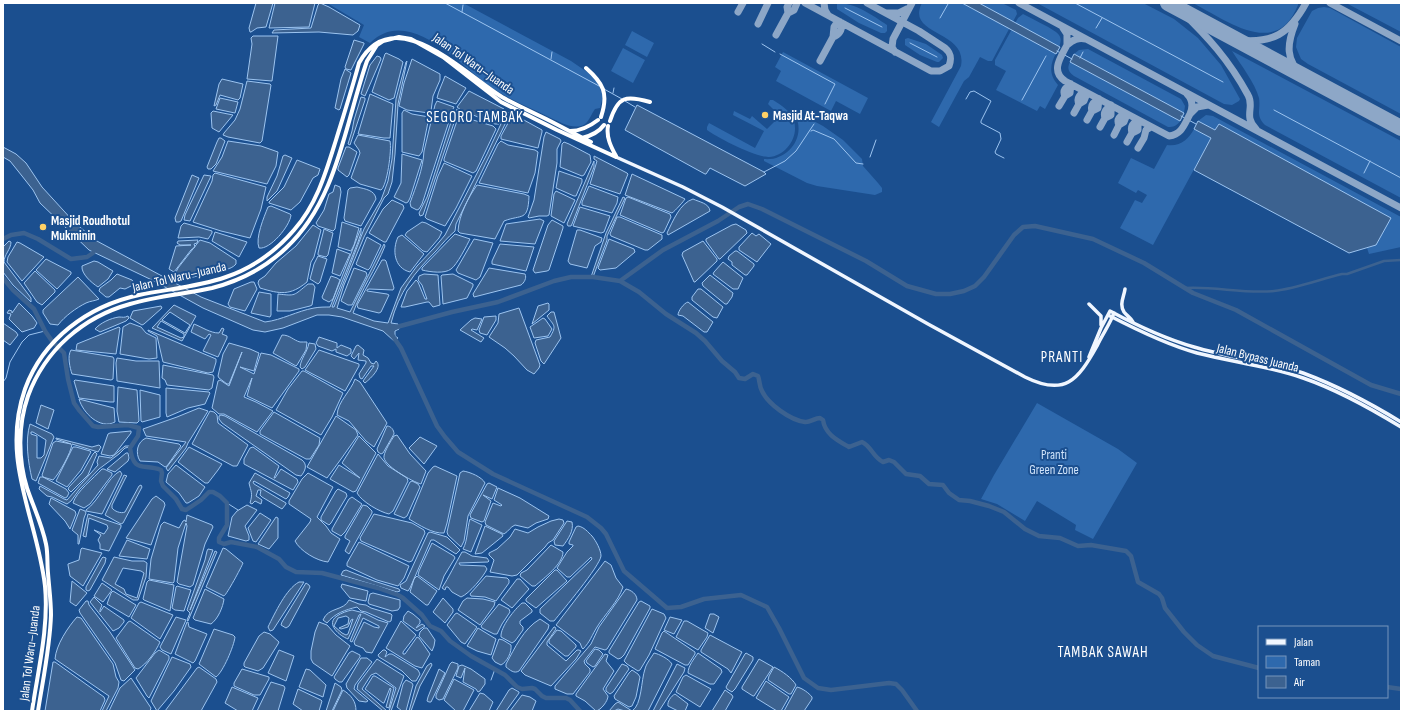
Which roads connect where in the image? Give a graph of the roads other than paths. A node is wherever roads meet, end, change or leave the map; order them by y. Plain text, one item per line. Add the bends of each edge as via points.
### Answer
1 (586, 68) dead end
2 (650, 102) dead end
3 (607, 123) junction
4 (569, 130) junction
5 (583, 138) junction
6 (577, 139) junction
7 (600, 148) junction
8 (616, 157) junction
9 (1125, 289) dead end
10 (1089, 304) dead end
11 (1111, 314) junction
12 (1133, 322) junction
13 (1101, 328) junction
14 (1089, 360) junction
15 (1330, 386) junction
16 (1401, 422) edge
17 (1401, 427) edge
18 (32, 711) edge
19 (38, 711) edge

1 - 4 highway via 595,75 602,86 604,107 599,118 589,127
2 - 3 highway via 625,98 620,101
3 - 5 highway
3 - 8 highway via 607,133
4 - 5 highway, Jalan Tol Waru–Juanda
4 - 18 highway, Jalan Tol Waru–Juanda via 502,97 451,57 421,39 408,34 392,33 384,36 372,44 359,63 317,196 301,222 286,239 248,268 226,277 122,299 96,310 74,323 45,352 25,389 17,414 15,443 18,476 45,587 45,627
5 - 6 highway
5 - 7 highway, Jalan Tol Waru–Juanda
6 - 7 highway, Jalan Tol Waru–Juanda
6 - 19 highway, Jalan Tol Waru–Juanda via 501,102 453,64 418,42 395,37 384,40 367,61 328,188 305,227 286,248 257,270 230,282 131,303 107,311 84,324 64,340 52,353 28,397 23,414 20,448 26,485 46,544 51,600 49,639
7 - 8 highway, Jalan Tol Waru–Juanda
8 - 14 main road via 697,193 1035,382 1048,386 1067,383
9 - 12 main road via 1122,306
10 - 13 main road via 1101,316
11 - 12 main road, Jalan Bypass Juanda
11 - 13 main road
11 - 14 main road
11 - 15 main road, Jalan Bypass Juanda via 1197,353 1253,364
12 - 15 main road, Jalan Bypass Juanda via 1190,346 1286,368
13 - 14 main road
15 - 16 main road, Jalan Bypass Juanda via 1370,404
15 - 17 main road, Jalan Bypass Juanda

